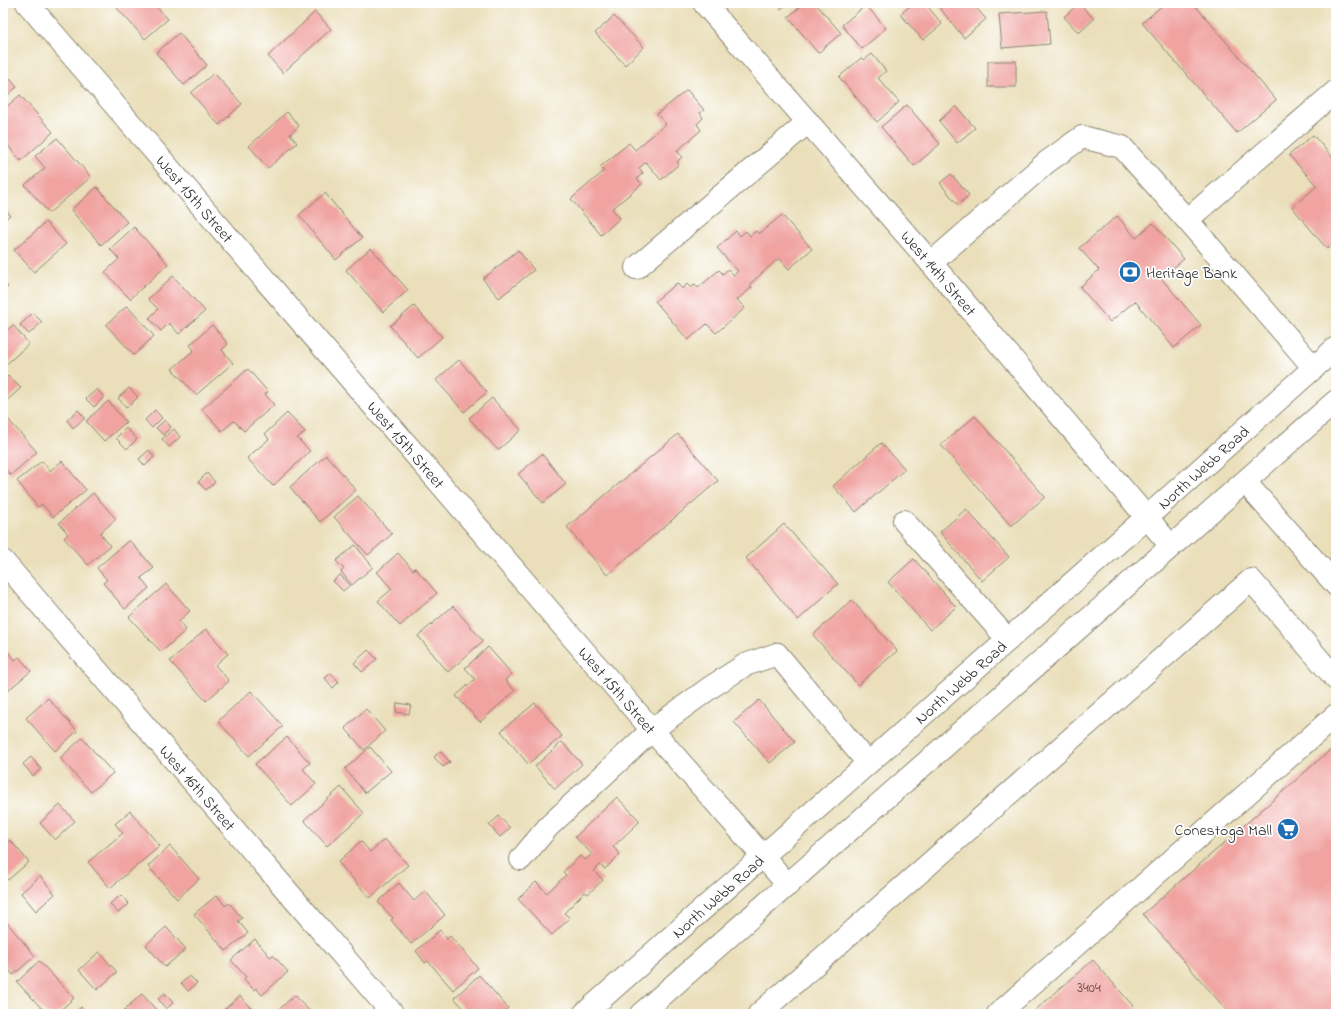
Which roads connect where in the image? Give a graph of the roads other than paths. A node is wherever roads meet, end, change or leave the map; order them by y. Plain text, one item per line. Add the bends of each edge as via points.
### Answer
1 (27, 3) edge
2 (704, 3) edge
3 (1336, 91) edge
4 (808, 122) junction
5 (1187, 220) junction
6 (931, 263) junction
7 (636, 268) dead end
8 (1336, 348) edge
9 (1314, 368) junction
10 (1336, 401) edge
11 (1245, 482) junction
12 (1147, 517) junction
13 (904, 521) dead end
14 (1171, 546) junction
15 (3, 561) edge
16 (1336, 585) edge
17 (1008, 640) junction
18 (1336, 679) edge
19 (1336, 715) edge
20 (652, 730) junction
21 (868, 763) junction
22 (762, 856) junction
23 (521, 859) dead end
24 (788, 885) junction
25 (393, 1014) edge
26 (584, 1014) edge
27 (641, 1014) edge
28 (759, 1014) edge
29 (998, 1014) edge

1 - 20 street, West 15th Street
2 - 4 street, West 14th Street
3 - 5 street
4 - 6 street, West 14th Street
4 - 7 street
5 - 6 street via 1122,147 1082,138 1047,162
5 - 9 street
6 - 12 street, West 14th Street
8 - 9 street, North Webb Road
9 - 12 street, North Webb Road
10 - 11 street
11 - 14 street
11 - 16 street
12 - 14 street, West 14th Street
12 - 17 street, North Webb Road
13 - 17 street
14 - 24 street
15 - 25 street, West 16th Street
17 - 21 street, North Webb Road
18 - 28 street via 1251,580
19 - 29 street
20 - 21 street via 745,665 777,654
20 - 22 street, West 15th Street
20 - 23 street via 548,827
21 - 22 street, North Webb Road
22 - 24 street, West 15th Street
22 - 26 street, North Webb Road
24 - 27 street

